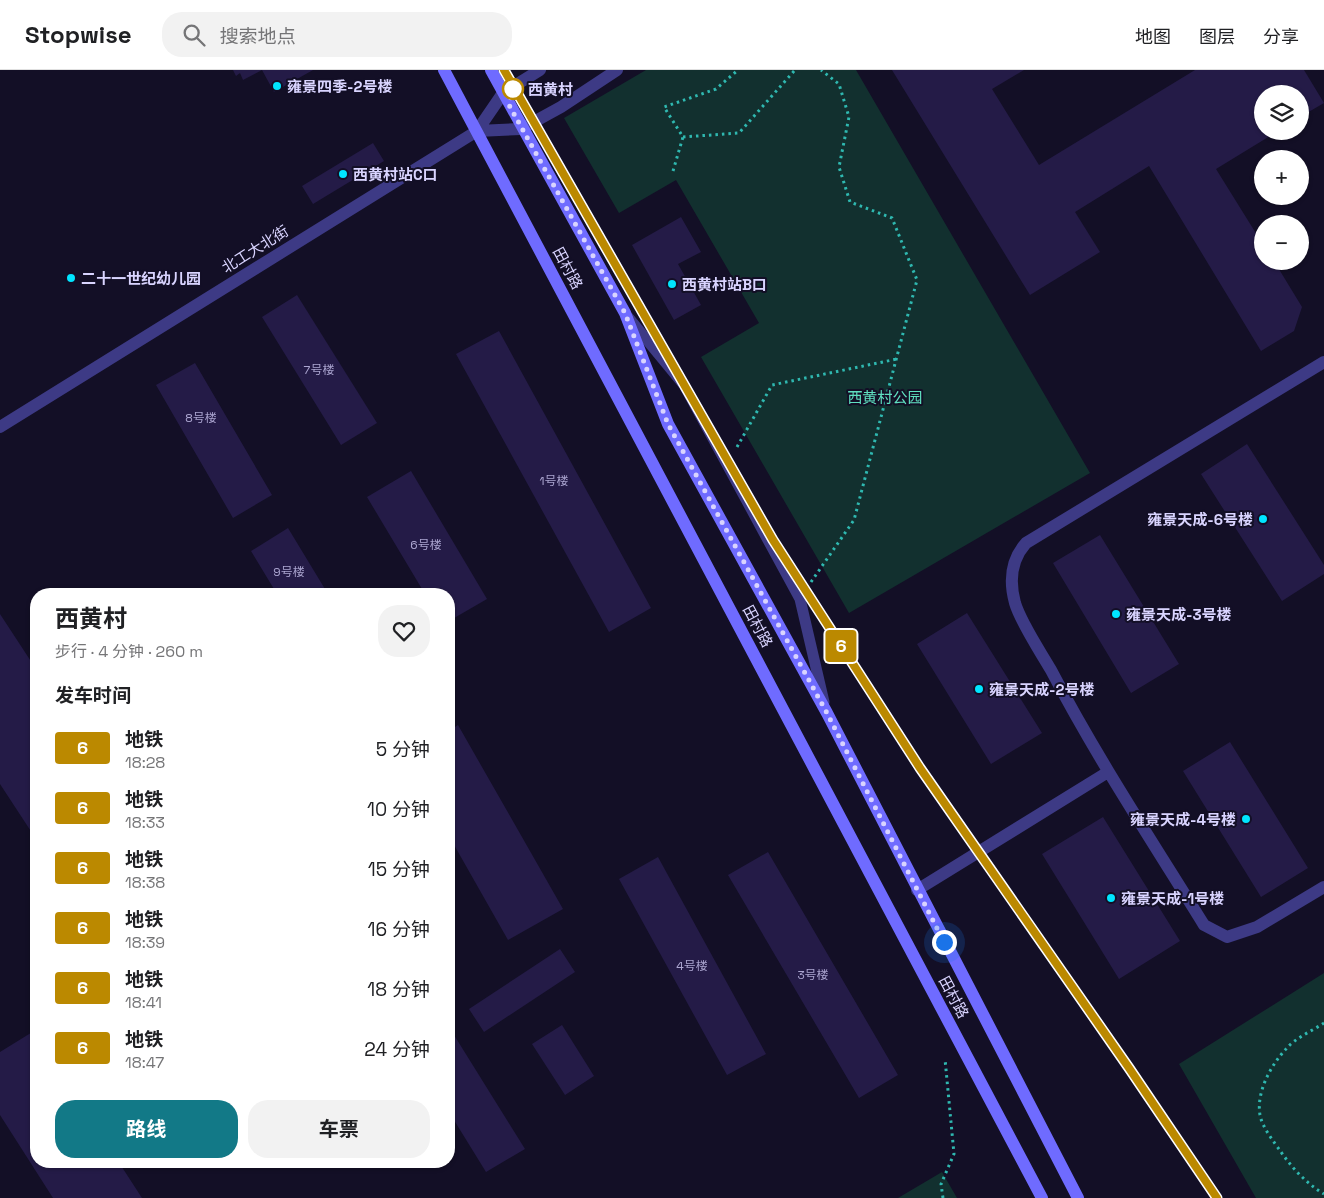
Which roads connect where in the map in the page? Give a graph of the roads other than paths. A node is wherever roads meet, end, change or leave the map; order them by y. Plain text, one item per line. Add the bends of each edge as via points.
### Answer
1 (444, 70) edge
2 (540, 70) edge
3 (617, 70) edge
4 (492, 71) edge
5 (503, 93) junction
6 (521, 129) junction
7 (477, 130) junction
8 (625, 313) junction
9 (1324, 362) edge
10 (0, 427) edge
11 (827, 713) junction
12 (1108, 772) junction
13 (1324, 887) edge
14 (917, 890) junction
15 (1042, 1198) edge
16 (1078, 1198) edge

1 - 7 main road, 田村路
2 - 5 street
3 - 6 street
4 - 5 main road, 田村路
5 - 6 main road, 田村路
5 - 7 street
6 - 7 street
6 - 8 main road, 田村路
7 - 10 street, 北工大北街
7 - 15 main road, 田村路
8 - 11 main road, 田村路 via 668,424
8 - 11 lane via 684,385 800,600
9 - 12 street via 1026,543 1018,552 1013,563 1015,603
11 - 14 main road, 田村路
12 - 13 street via 1204,925 1217,933 1228,937 1257,927
12 - 14 street
14 - 16 main road, 田村路

